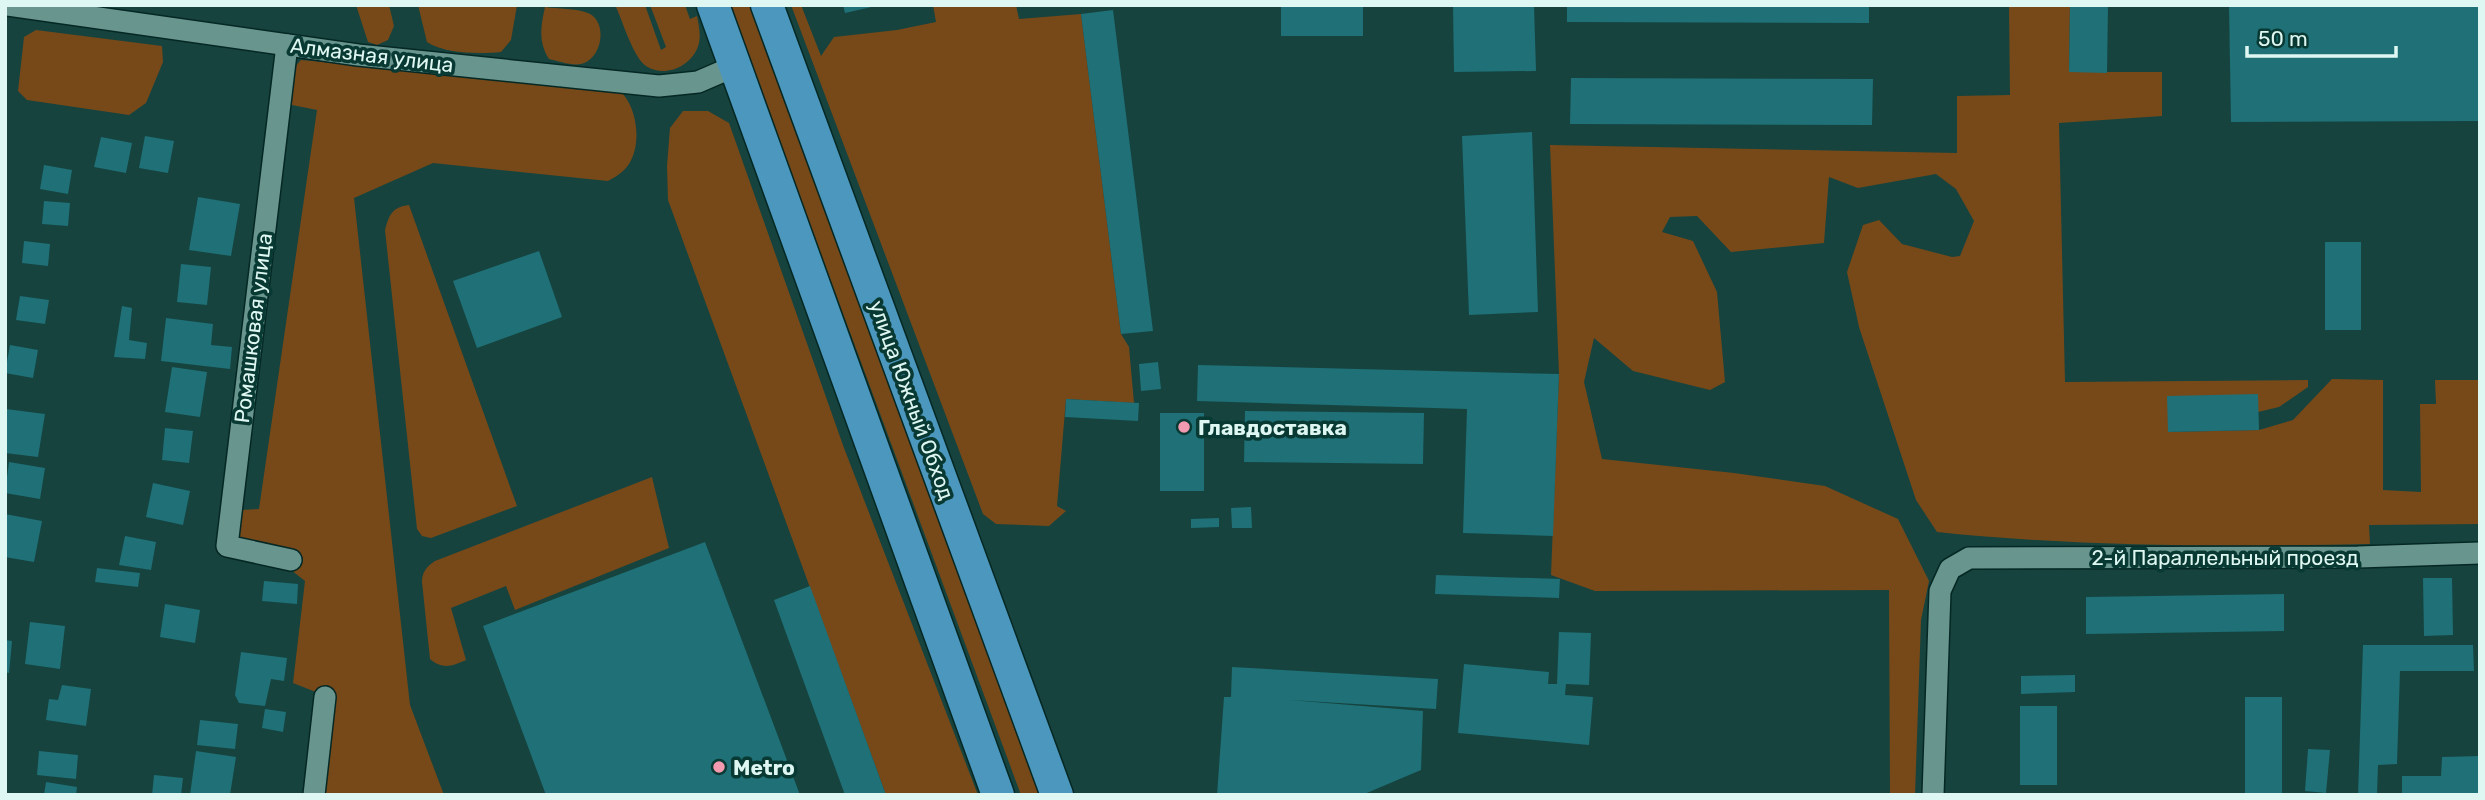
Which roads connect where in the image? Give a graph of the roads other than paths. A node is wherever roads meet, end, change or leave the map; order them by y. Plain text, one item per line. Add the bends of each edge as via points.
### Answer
1 (8, 5) edge
2 (713, 5) edge
3 (766, 5) edge
4 (287, 45) junction
5 (735, 66) junction
6 (2480, 553) edge
7 (291, 560) dead end
8 (325, 697) dead end
9 (314, 795) edge
10 (998, 795) edge
11 (1057, 795) edge
12 (1933, 795) edge

1 - 4 street, Алмазная улица
2 - 5 main road
3 - 11 main road, улица Южный Обход
4 - 5 street, Алмазная улица via 659,86 698,82
4 - 7 street, Ромашковая улица via 227,547
5 - 10 main road
6 - 12 street, 2-й Параллельный проезд via 1969,558 1951,569 1940,591
8 - 9 street

